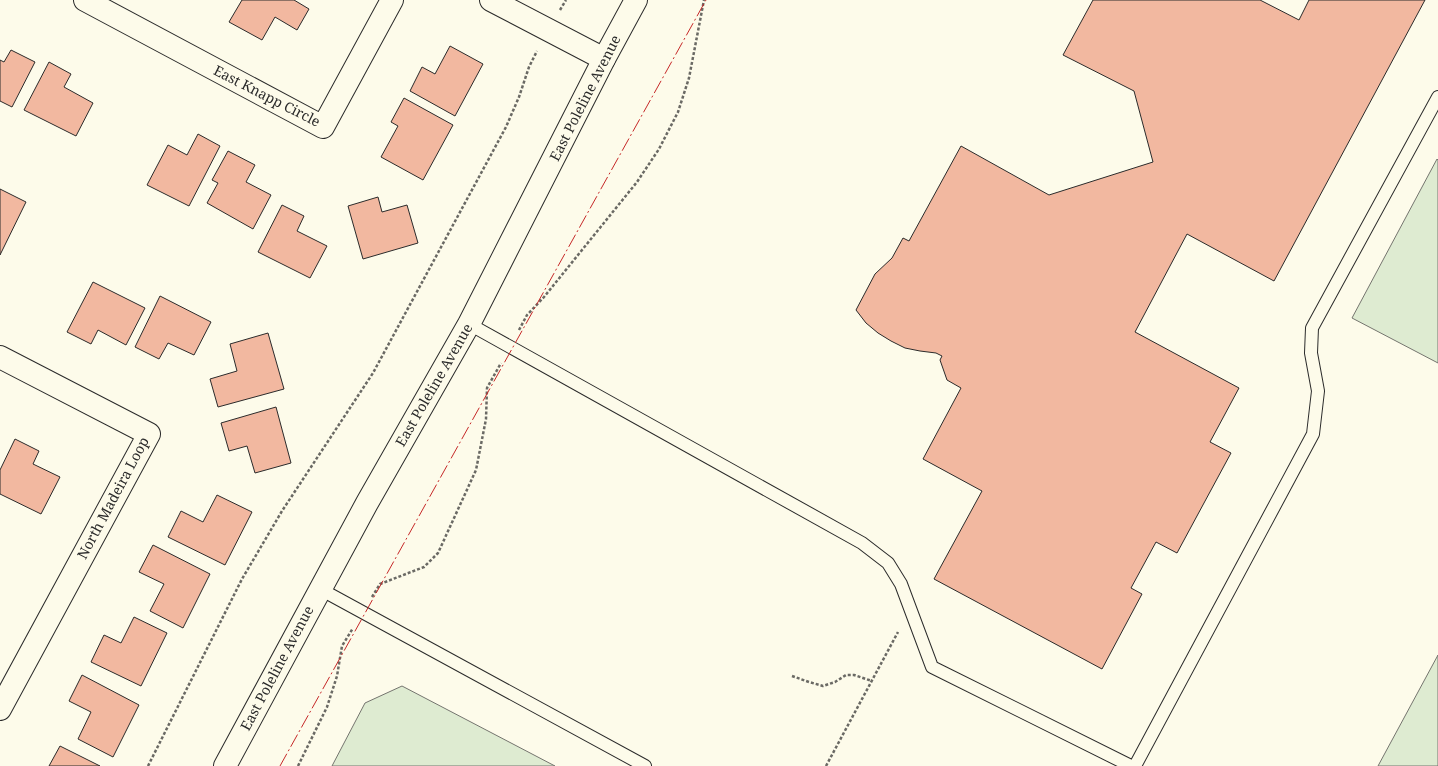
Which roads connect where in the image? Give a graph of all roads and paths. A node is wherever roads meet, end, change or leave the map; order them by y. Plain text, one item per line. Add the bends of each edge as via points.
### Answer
1 (85, 0) edge
2 (392, 0) edge
3 (491, 0) edge
4 (636, 0) edge
5 (704, 0) edge
6 (604, 59) junction
7 (529, 67) dead end
8 (1438, 98) edge
9 (469, 324) junction
10 (510, 346) junction
11 (0, 357) edge
12 (320, 589) junction
13 (911, 609) junction
14 (363, 612) junction
15 (792, 676) dead end
16 (872, 681) junction
17 (0, 708) edge
18 (148, 766) edge
19 (225, 766) edge
20 (298, 766) edge
21 (645, 766) edge
22 (826, 766) edge
23 (1131, 766) edge
24 (1135, 766) edge

1 - 2 street, East Knapp Circle via 323,127
3 - 6 street
4 - 6 street, East Poleline Avenue
5 - 10 path via 689,78 678,112 659,149 637,182 527,315
6 - 9 street, East Poleline Avenue
7 - 18 path via 506,127 373,373 282,512 242,579
8 - 24 lane via 1312,328 1311,353 1318,391 1312,434
9 - 10 lane
9 - 12 street, East Poleline Avenue
10 - 13 lane via 862,543 888,563 901,584
10 - 14 path via 487,388 486,419 476,470 438,553 424,567 380,584
11 - 17 street, North Madeira Loop via 149,434
12 - 14 lane
12 - 19 street, East Poleline Avenue
13 - 16 path
13 - 23 lane via 932,667
14 - 20 path via 342,646 337,676 327,707
14 - 21 lane
15 - 16 path via 823,686 846,675
16 - 22 path

